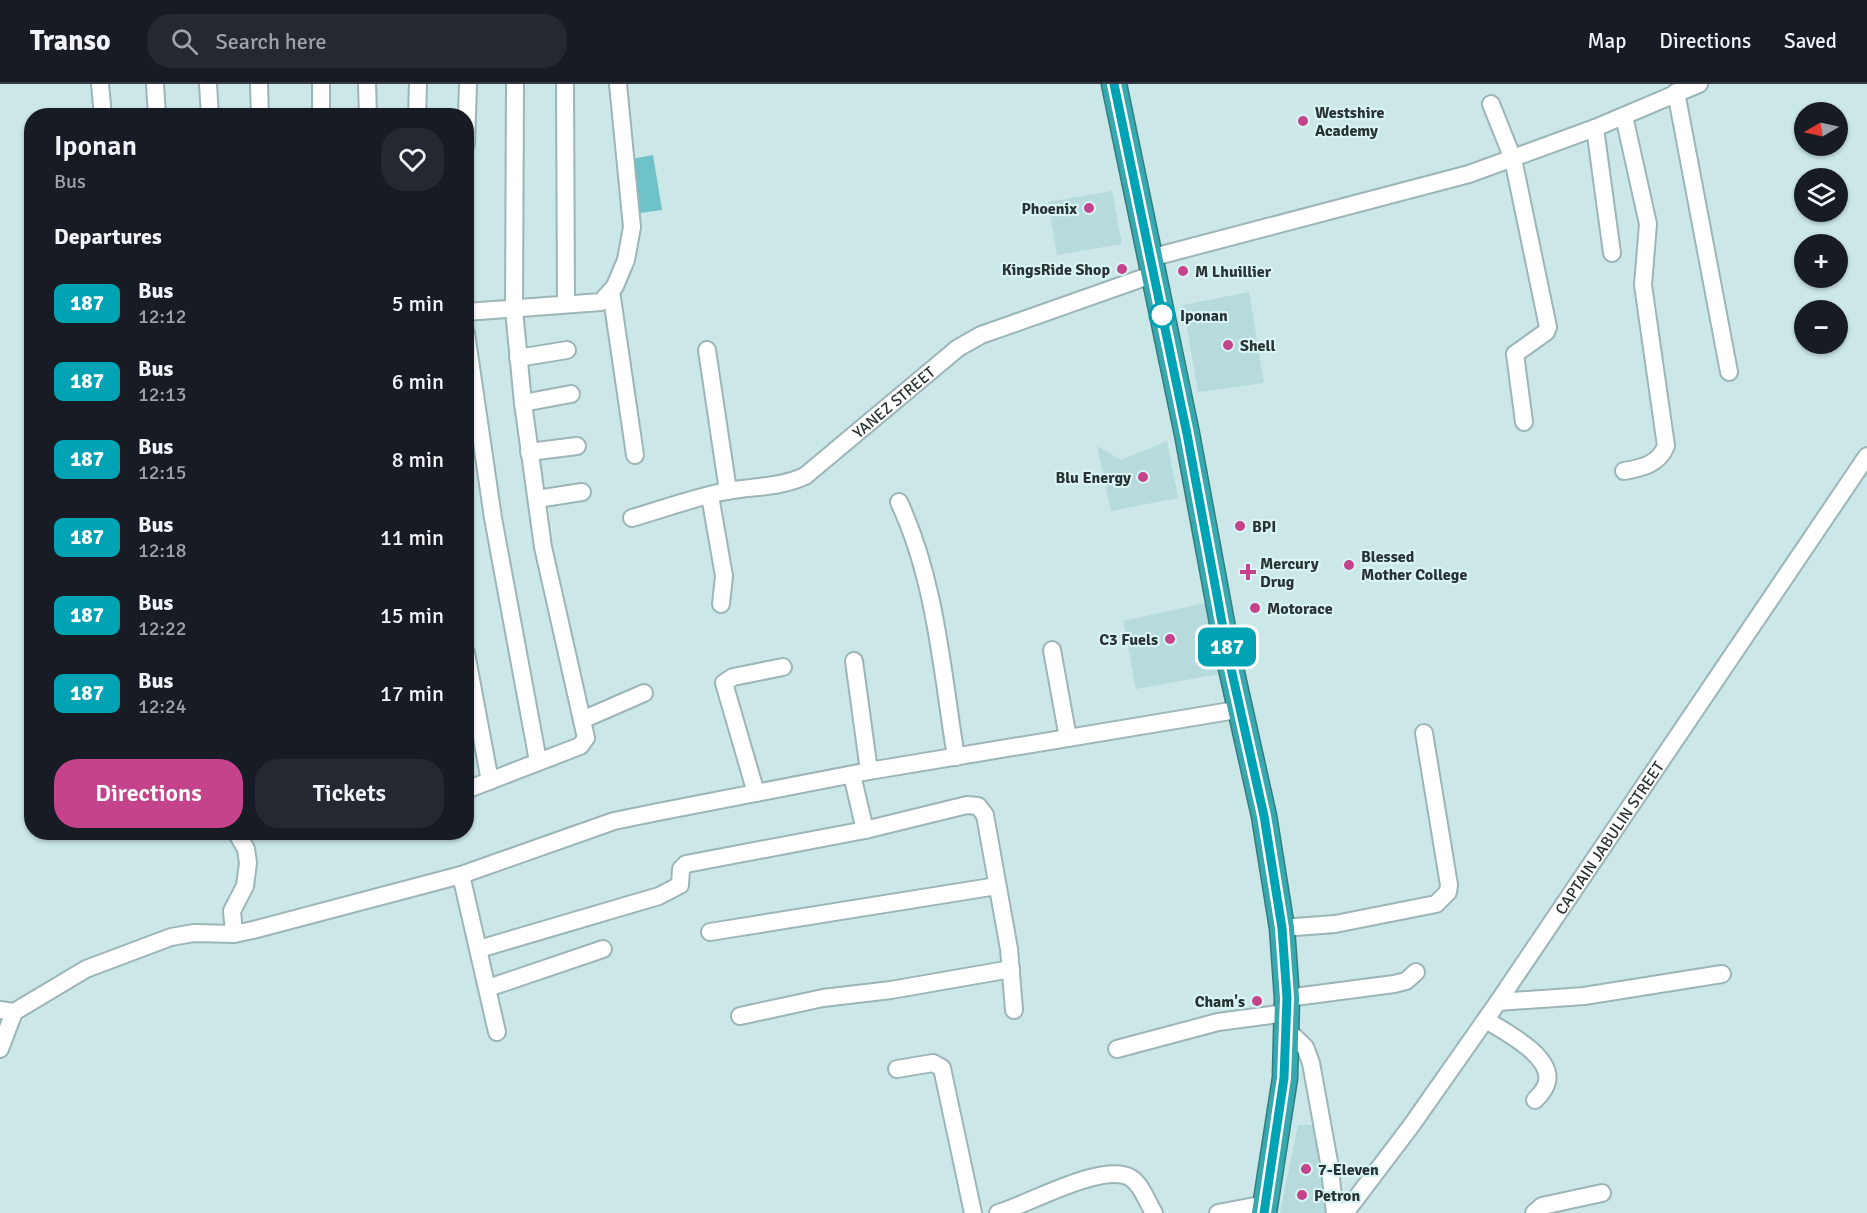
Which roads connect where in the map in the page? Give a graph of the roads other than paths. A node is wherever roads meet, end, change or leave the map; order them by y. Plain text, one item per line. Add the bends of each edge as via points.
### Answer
1 (100, 84) edge
2 (155, 84) edge
3 (208, 84) edge
4 (260, 84) edge
5 (321, 84) edge
6 (367, 84) edge
7 (418, 84) edge
8 (468, 84) edge
9 (514, 84) edge
10 (566, 84) edge
11 (618, 84) edge
12 (1699, 84) edge
13 (1120, 86) edge
14 (1676, 92) junction
15 (1491, 104) dead end
16 (102, 108) edge
17 (156, 108) edge
18 (210, 108) edge
19 (260, 108) edge
20 (321, 108) edge
21 (368, 108) edge
22 (417, 108) edge
23 (467, 108) edge
24 (1624, 116) junction
25 (1595, 129) junction
26 (1513, 159) junction
27 (1612, 253) dead end
28 (1152, 266) junction
29 (611, 291) junction
30 (566, 304) junction
31 (514, 310) junction
32 (474, 312) edge
33 (567, 350) dead end
34 (707, 350) dead end
35 (518, 358) junction
36 (1729, 372) dead end
37 (474, 388) edge
38 (571, 394) dead end
39 (523, 403) junction
40 (1524, 422) dead end
41 (578, 446) dead end
42 (529, 452) junction
43 (635, 455) dead end
44 (1867, 456) edge
45 (1624, 471) dead end
46 (728, 491) junction
47 (582, 492) dead end
48 (710, 496) junction
49 (537, 499) junction
50 (899, 502) dead end
51 (632, 518) dead end
52 (721, 604) dead end
53 (1052, 650) dead end
54 (854, 661) dead end
55 (783, 667) dead end
56 (644, 693) dead end
57 (474, 695) edge
58 (1242, 710) junction
59 (582, 720) junction
60 (1424, 733) dead end
61 (1068, 738) junction
62 (956, 757) junction
63 (538, 761) junction
64 (869, 771) junction
65 (852, 775) junction
66 (490, 780) junction
67 (474, 787) edge
68 (756, 793) junction
69 (865, 830) junction
70 (241, 840) edge
71 (461, 875) junction
72 (997, 886) junction
73 (1282, 928) junction
74 (710, 932) dead end
75 (234, 934) junction
76 (479, 949) junction
77 (603, 949) dead end
78 (1011, 969) junction
79 (1416, 972) dead end
80 (1722, 974) dead end
81 (488, 987) junction
82 (1498, 1002) junction
83 (1014, 1010) dead end
84 (7, 1011) edge
85 (1287, 1013) junction
86 (740, 1016) dead end
87 (1486, 1020) junction
88 (497, 1032) dead end
89 (0, 1049) edge
90 (1117, 1049) dead end
91 (897, 1069) dead end
92 (1535, 1100) dead end
93 (1602, 1193) dead end
94 (1264, 1209) edge
95 (973, 1213) edge
96 (998, 1213) edge
97 (1154, 1213) edge
98 (1218, 1213) edge
99 (1335, 1213) edge
100 (1345, 1213) edge
101 (1534, 1213) edge

1 - 16 street
2 - 17 street
3 - 18 street
4 - 19 street
5 - 20 street
6 - 21 street
7 - 22 street
8 - 23 street
9 - 31 street
10 - 30 street
11 - 29 street via 632,227 626,260
12 - 14 street, YANEZ STREET
13 - 28 highway
14 - 24 street, YANEZ STREET
14 - 36 street
15 - 26 street
24 - 25 street, YANEZ STREET
24 - 45 street via 1648,224 1643,285 1665,446 1662,455 1644,468
25 - 26 street, YANEZ STREET
25 - 27 street
26 - 28 street, YANEZ STREET
26 - 40 street via 1548,327 1515,354
28 - 46 street, YANEZ STREET via 981,335 958,348 805,476 783,484
28 - 58 highway
29 - 30 street via 601,302
29 - 43 street
30 - 31 street
31 - 32 street
31 - 35 street
33 - 35 street
34 - 46 street
35 - 39 street
37 - 63 street via 493,518
38 - 39 street
39 - 42 street
41 - 42 street
42 - 49 street
44 - 82 street, CAPTAIN JABULIN STREET
46 - 48 street, YANEZ STREET
47 - 49 street
48 - 51 street, YANEZ STREET
48 - 52 street via 724,576
49 - 59 street via 543,547
50 - 62 street via 924,568
53 - 61 street
54 - 64 street
55 - 68 street via 724,683
56 - 59 street
57 - 66 street
58 - 61 street
58 - 73 highway via 1273,861
59 - 63 street via 584,742
60 - 73 street via 1449,885 1443,899 1415,909 1345,922
61 - 62 street
62 - 64 street
63 - 66 street
64 - 65 street
65 - 68 street
65 - 69 street
66 - 67 street
68 - 71 street via 614,822
69 - 72 street via 967,805 978,806 985,814
69 - 76 street via 686,864 681,869 680,885 659,896
70 - 75 street via 248,863 245,886 232,911
71 - 75 street
71 - 76 street
72 - 74 street
72 - 78 street
73 - 85 highway
75 - 84 street via 171,937 86,969
76 - 81 street
77 - 81 street
78 - 83 street
78 - 86 street via 823,998
79 - 85 street via 1406,981
80 - 82 street via 1584,996
81 - 88 street
82 - 87 street, CAPTAIN JABULIN STREET
84 - 89 street
85 - 90 street via 1218,1022
85 - 94 highway via 1279,1122
85 - 99 street via 1311,1063
87 - 92 street via 1532,1051 1546,1067 1546,1085
87 - 100 street, CAPTAIN JABULIN STREET
91 - 95 street via 933,1063 942,1068
93 - 101 street via 1542,1206
94 - 98 street
96 - 97 street via 1080,1180 1120,1173 1137,1182

